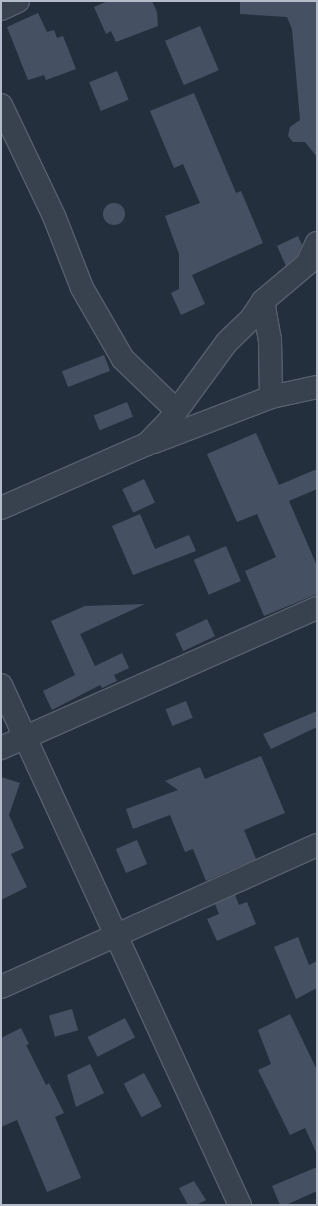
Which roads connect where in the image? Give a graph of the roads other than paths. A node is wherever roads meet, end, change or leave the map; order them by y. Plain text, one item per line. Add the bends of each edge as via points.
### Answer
1 (18, 1) edge
2 (1, 8) edge
3 (1, 106) edge
4 (315, 254) edge
5 (263, 301) junction
6 (317, 387) edge
7 (271, 397) junction
8 (176, 410) junction
9 (147, 444) junction
10 (1, 508) edge
11 (317, 608) edge
12 (1, 685) edge
13 (25, 736) junction
14 (1, 748) edge
15 (317, 845) edge
16 (116, 937) junction
17 (1, 987) edge
18 (240, 1205) edge

1 - 2 street
3 - 8 street via 54,216 82,288 123,359
4 - 5 street via 307,264
5 - 7 street via 270,339
5 - 8 street via 251,319 227,342
6 - 7 street
7 - 9 street
8 - 9 street
9 - 10 street
11 - 13 street
12 - 13 street
13 - 14 street
13 - 16 street
15 - 16 street
16 - 17 street
16 - 18 street

